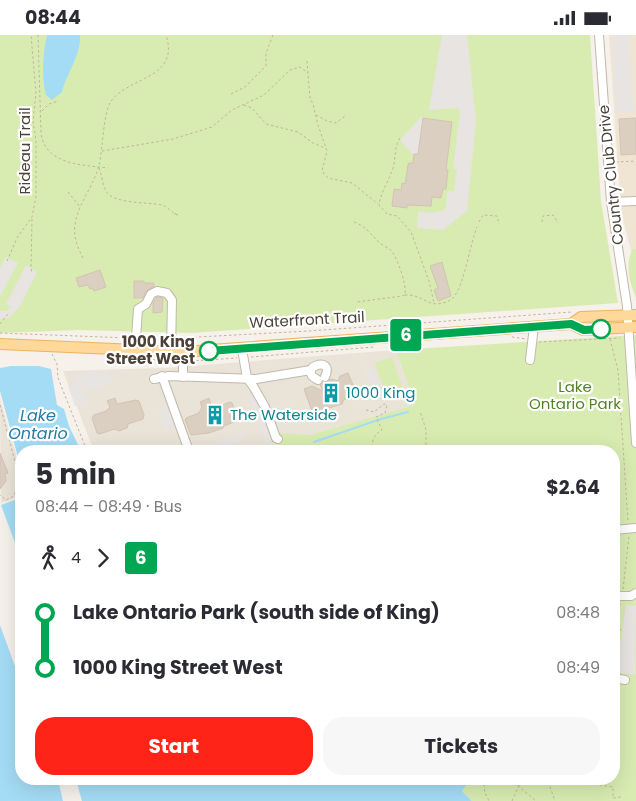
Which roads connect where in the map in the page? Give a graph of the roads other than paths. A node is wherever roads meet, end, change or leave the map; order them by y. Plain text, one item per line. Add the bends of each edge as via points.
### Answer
1 (598, 35) edge
2 (636, 201) edge
3 (611, 202) junction
4 (632, 315) edge
5 (571, 324) junction
6 (534, 326) junction
7 (632, 327) edge
8 (0, 344) edge
9 (242, 349) junction
10 (135, 352) junction
11 (171, 352) junction
12 (183, 352) junction
13 (530, 360) dead end
14 (311, 370) junction
15 (183, 377) junction
16 (247, 378) junction
17 (278, 439) dead end
18 (636, 443) edge
19 (186, 445) edge
20 (636, 593) edge
21 (620, 596) edge
22 (620, 679) edge
23 (625, 680) dead end

1 - 3 street, Country Club Drive
2 - 3 street
3 - 4 street, Country Club Drive
4 - 5 main road via 581,317
4 - 7 street, Country Club Drive
5 - 6 main road
5 - 7 main road via 584,330
6 - 9 main road
6 - 13 street
7 - 18 street, Country Club Drive
8 - 10 main road
9 - 12 main road
9 - 16 street
10 - 11 main road
10 - 11 street via 138,309 146,304 151,293 157,291 172,298
11 - 12 main road
12 - 15 street
14 - 14 street via 316,365 324,365 327,370 322,379 313,377
14 - 16 street
15 - 16 street
15 - 19 street via 158,378
16 - 17 street via 265,407
20 - 21 street
22 - 23 street

